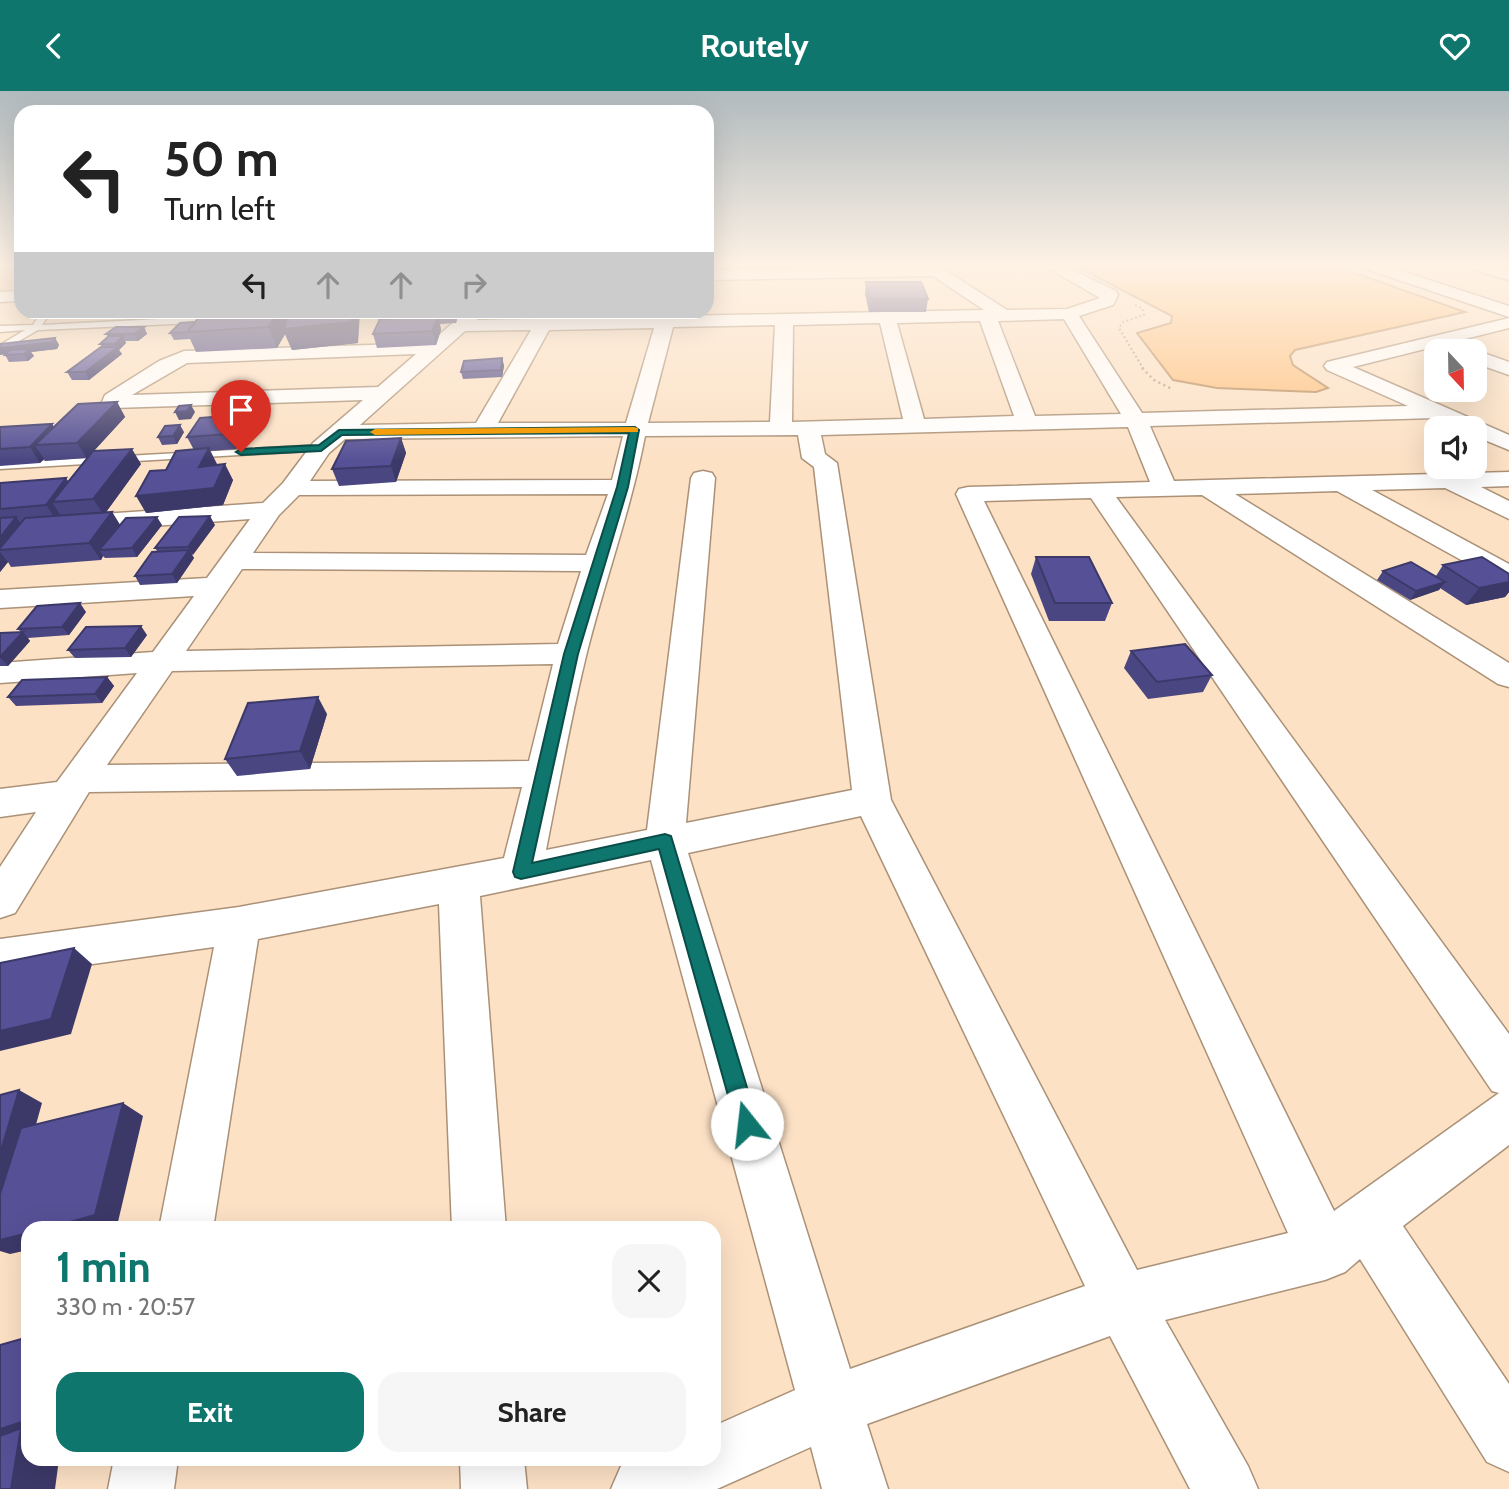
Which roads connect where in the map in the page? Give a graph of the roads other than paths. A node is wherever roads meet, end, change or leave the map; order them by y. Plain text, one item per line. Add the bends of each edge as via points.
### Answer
1 (30, 331) edge
2 (456, 331) edge
3 (539, 331) edge
4 (662, 331) edge
5 (785, 331) edge
6 (891, 331) edge
7 (1000, 331) edge
8 (1080, 331) edge
9 (1478, 331) edge
10 (1448, 339) edge
11 (1424, 345) edge
12 (438, 348) junction
13 (0, 349) edge
14 (1488, 361) edge
15 (1509, 369) edge
16 (386, 393) junction
17 (1437, 412) junction
18 (1136, 420) junction
19 (1027, 423) junction
20 (915, 425) junction
21 (794, 428) junction
22 (635, 430) junction
23 (483, 431) junction
24 (330, 440) junction
25 (1509, 443) edge
26 (0, 466) edge
27 (703, 478) dead end
28 (1509, 479) edge
29 (1451, 481) junction
30 (1343, 485) junction
31 (623, 487) junction
32 (292, 488) junction
33 (1210, 489) junction
34 (1166, 491) junction
35 (1100, 493) junction
36 (270, 510) junction
37 (1509, 511) edge
38 (0, 529) edge
39 (233, 561) junction
40 (597, 563) junction
41 (1509, 575) edge
42 (214, 586) junction
43 (0, 599) edge
44 (571, 654) junction
45 (161, 661) junction
46 (0, 673) edge
47 (1509, 677) edge
48 (543, 774) junction
49 (73, 787) junction
50 (872, 800) junction
51 (0, 803) edge
52 (665, 841) junction
53 (521, 872) junction
54 (459, 884) junction
55 (0, 901) edge
56 (239, 925) junction
57 (0, 958) edge
58 (1509, 1074) edge
59 (1509, 1114) edge
60 (187, 1221) edge
61 (479, 1221) edge
62 (1346, 1236) junction
63 (1123, 1302) junction
64 (829, 1407) junction
65 (1509, 1440) edge
66 (721, 1455) edge
67 (145, 1466) edge
68 (492, 1466) edge
69 (696, 1466) edge
70 (141, 1489) edge
71 (494, 1489) edge
72 (643, 1489) edge
73 (855, 1489) edge
74 (1225, 1489) edge

1 - 13 lane
2 - 12 street
3 - 23 street
4 - 22 street
5 - 21 street
6 - 20 street
7 - 19 street
8 - 18 street
9 - 10 street
11 - 17 street via 1335,366
12 - 16 street
12 - 16 street via 184,357 112,399 113,403
14 - 15 street
16 - 24 street
17 - 18 street
17 - 25 street
18 - 19 street
18 - 34 street
19 - 20 street
20 - 21 street
21 - 22 street
21 - 50 street via 814,458 825,463
22 - 23 street
22 - 31 street
23 - 24 street
24 - 26 lane
24 - 32 street
27 - 52 street
28 - 29 street
29 - 30 street
29 - 37 street
30 - 33 street
30 - 41 street
31 - 32 street
31 - 40 street
32 - 36 street
33 - 34 street
33 - 47 street
34 - 35 street
35 - 58 street
35 - 62 street via 968,494
36 - 38 street
36 - 39 street
39 - 40 street
39 - 42 street
40 - 44 street
42 - 43 street
42 - 45 street
44 - 45 street
44 - 48 street
45 - 46 street
45 - 49 street
48 - 49 street
48 - 53 street
49 - 51 street
49 - 55 street
50 - 52 street
50 - 63 street
52 - 53 street
52 - 64 street
53 - 54 street
54 - 56 street
54 - 61 street
56 - 57 street
56 - 60 street
59 - 62 street
62 - 63 street
62 - 65 street
63 - 64 street
63 - 74 street
64 - 66 street
64 - 73 street
67 - 70 street
68 - 71 street
69 - 72 street

